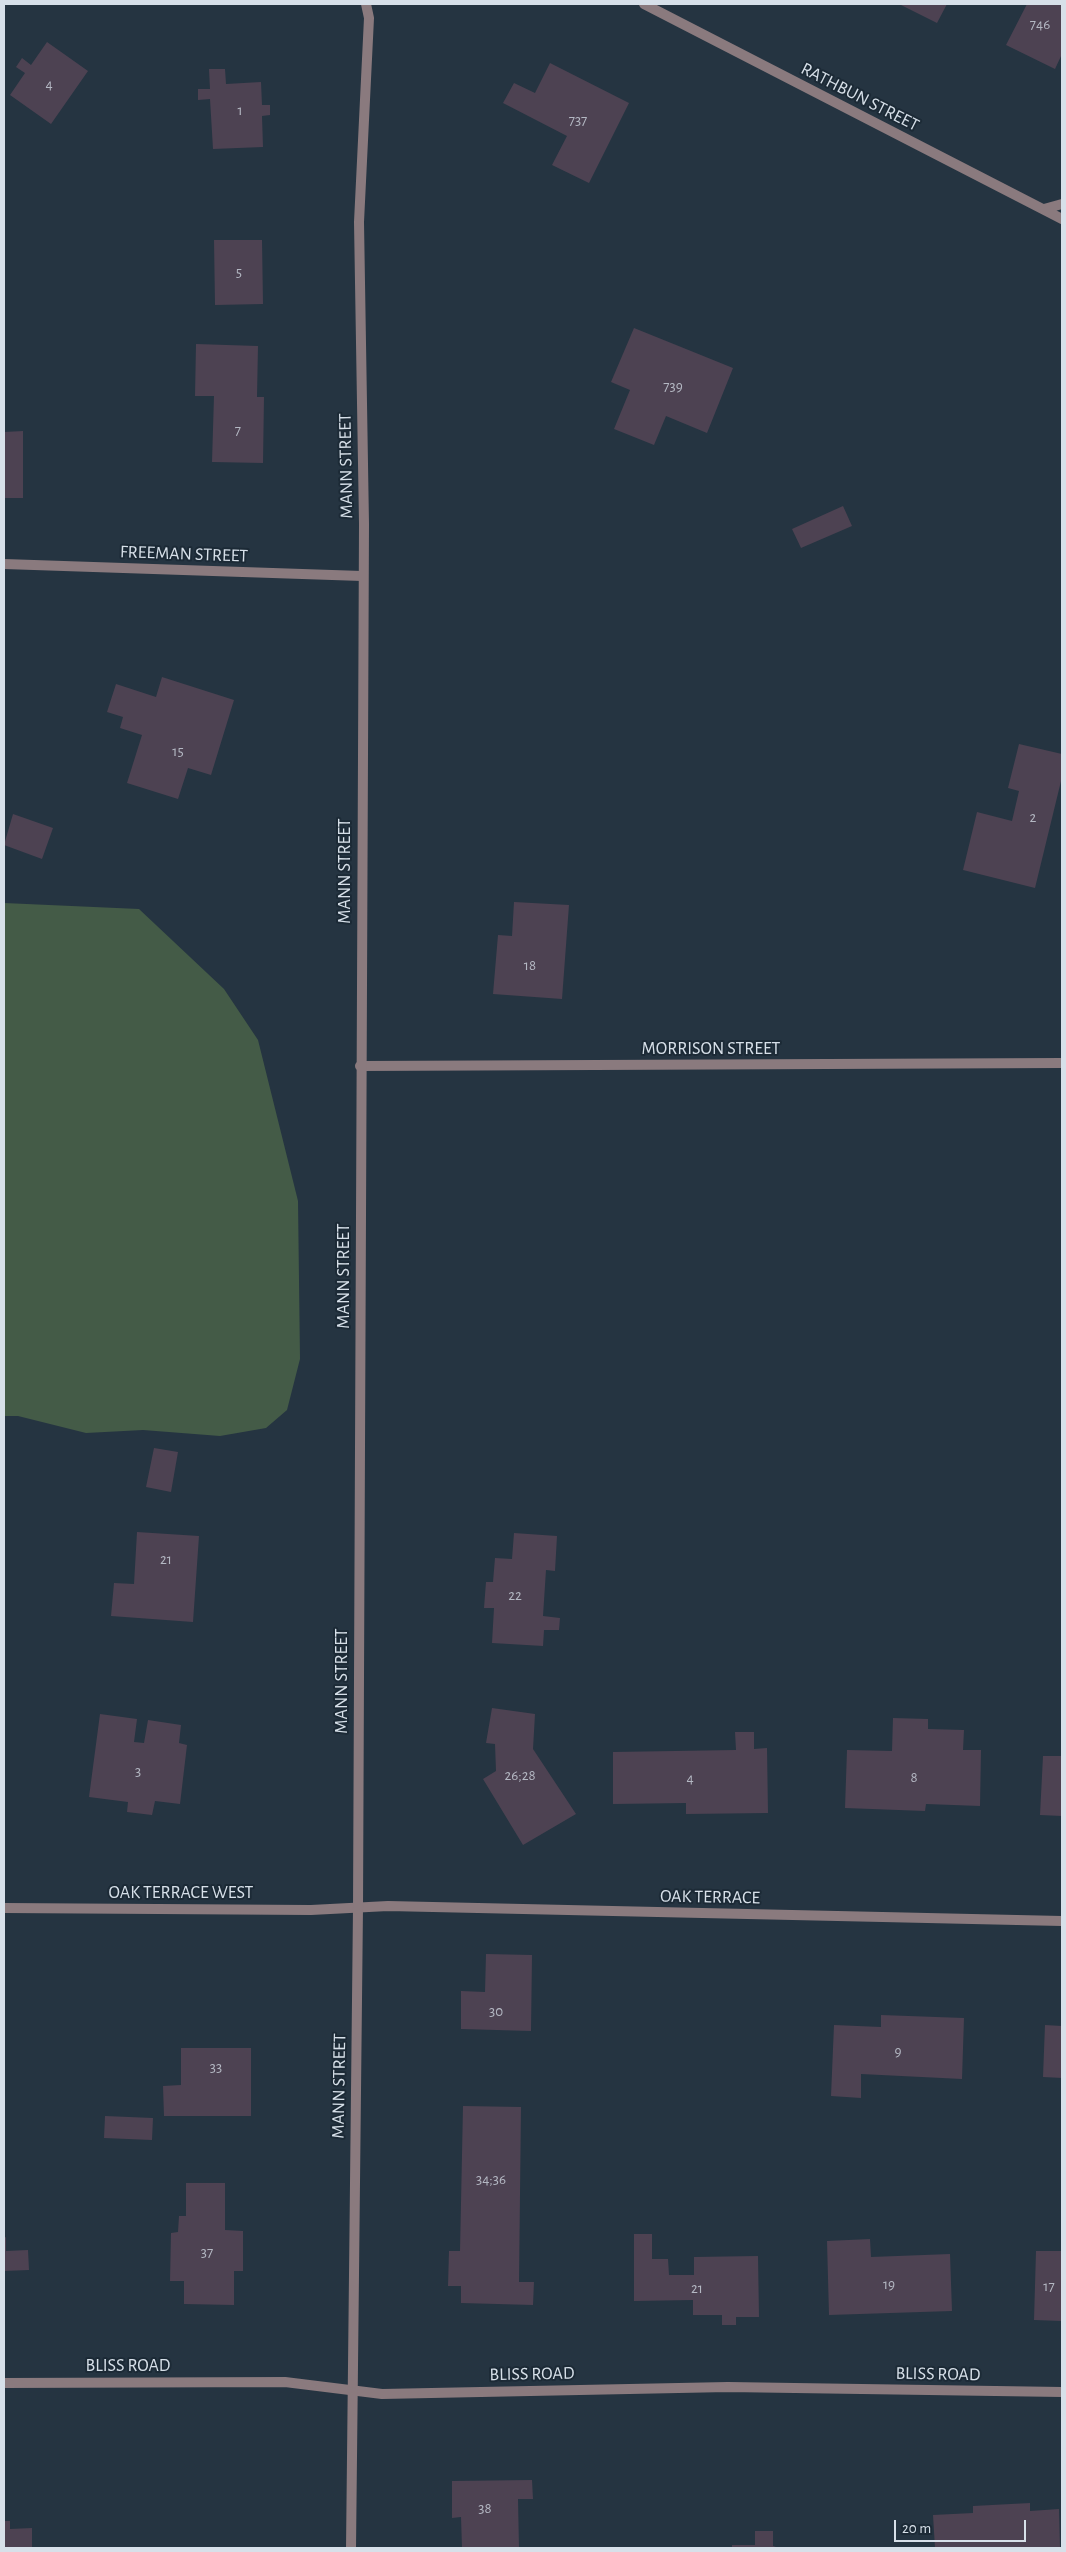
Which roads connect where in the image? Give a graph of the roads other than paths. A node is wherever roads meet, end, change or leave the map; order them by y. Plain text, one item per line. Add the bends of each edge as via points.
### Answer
1 (366, 4) edge
2 (644, 4) edge
3 (1062, 204) edge
4 (1044, 209) junction
5 (1062, 219) edge
6 (4, 564) edge
7 (362, 576) junction
8 (1062, 1063) edge
9 (360, 1066) junction
10 (4, 1908) edge
11 (358, 1908) junction
12 (1062, 1921) edge
13 (4, 2383) edge
14 (352, 2390) junction
15 (1062, 2392) edge
16 (351, 2548) edge

1 - 7 street, MANN STREET via 369,18 359,222
2 - 4 street, RATHBUN STREET
3 - 4 street
4 - 5 street, RATHBUN STREET
6 - 7 street, FREEMAN STREET
7 - 9 street, MANN STREET
8 - 9 street, MORRISON STREET
9 - 11 street, MANN STREET
10 - 11 street, OAK TERRACE WEST
11 - 12 street, OAK TERRACE via 388,1906
11 - 14 street, MANN STREET
13 - 14 street, BLISS ROAD via 285,2382
14 - 15 street, BLISS ROAD via 382,2394 728,2387
14 - 16 street, MANN STREET

